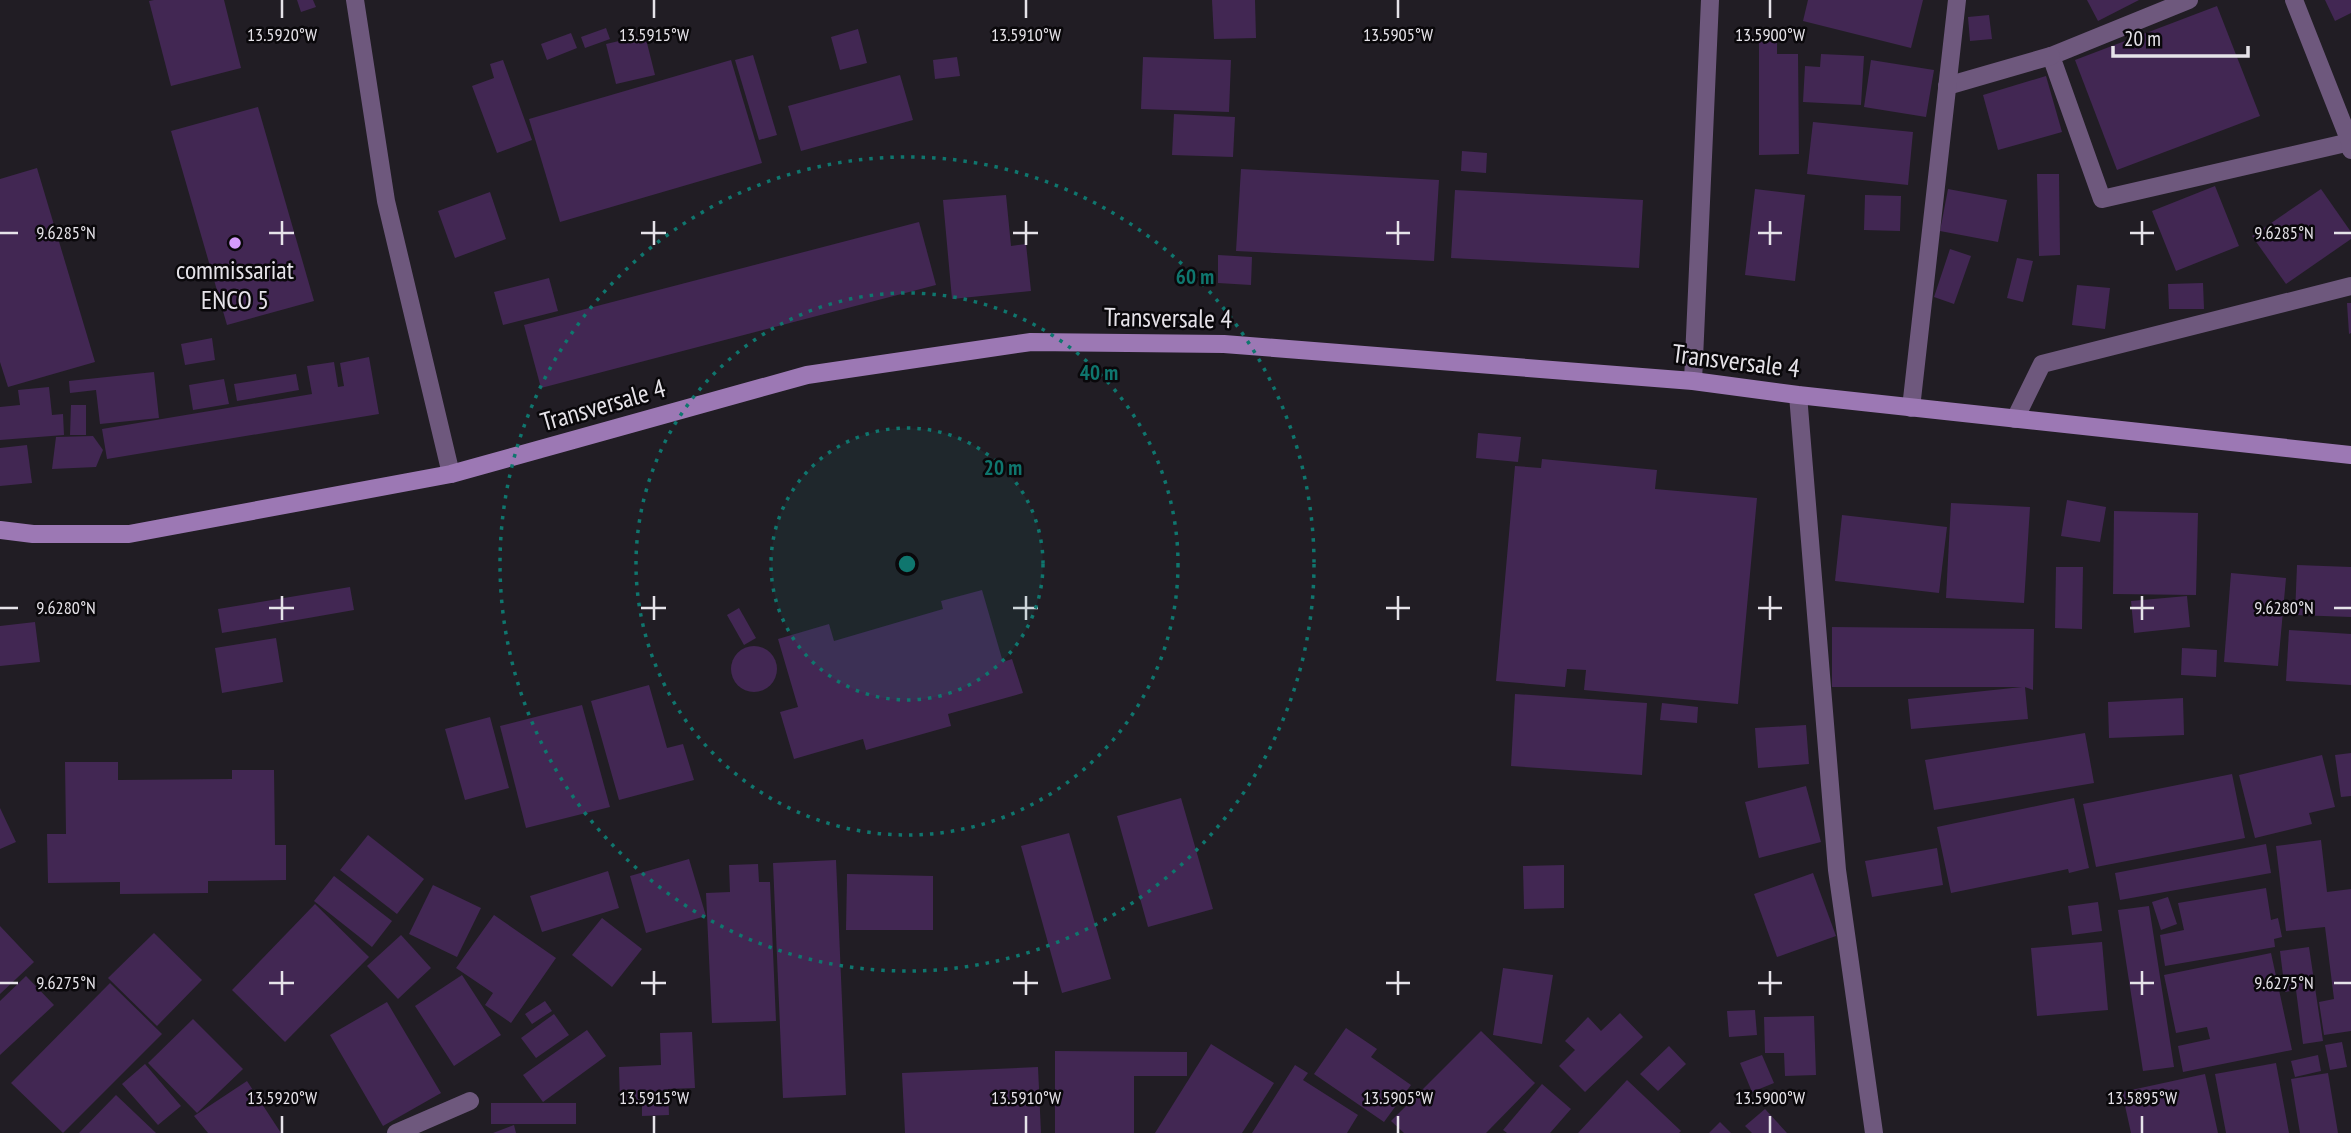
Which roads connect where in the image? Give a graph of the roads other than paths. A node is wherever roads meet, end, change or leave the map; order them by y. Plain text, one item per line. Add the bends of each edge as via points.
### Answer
1 (355, 0) edge
2 (1710, 0) edge
3 (1957, 0) edge
4 (2189, 0) edge
5 (2294, 0) edge
6 (2051, 56) junction
7 (1947, 86) junction
8 (2350, 142) edge
9 (2351, 150) edge
10 (2351, 286) edge
11 (1693, 381) junction
12 (1798, 395) junction
13 (1911, 408) junction
14 (2015, 419) junction
15 (2351, 455) edge
16 (451, 474) junction
17 (0, 530) edge
18 (470, 1101) dead end
19 (396, 1133) edge
20 (1874, 1133) edge

1 - 16 street via 386,201
2 - 11 street
3 - 7 street
4 - 6 street
5 - 8 street
6 - 7 street
6 - 8 street via 2102,199
7 - 13 street
8 - 9 street
10 - 14 street via 2042,364
11 - 12 main road, Transversale 4
11 - 16 main road, Transversale 4 via 1224,344 1031,342 807,375
12 - 13 main road, Transversale 4
12 - 20 street via 1837,870
13 - 14 main road, Transversale 4
14 - 15 main road, Transversale 4
16 - 17 main road, Transversale 4 via 129,534
18 - 19 street

